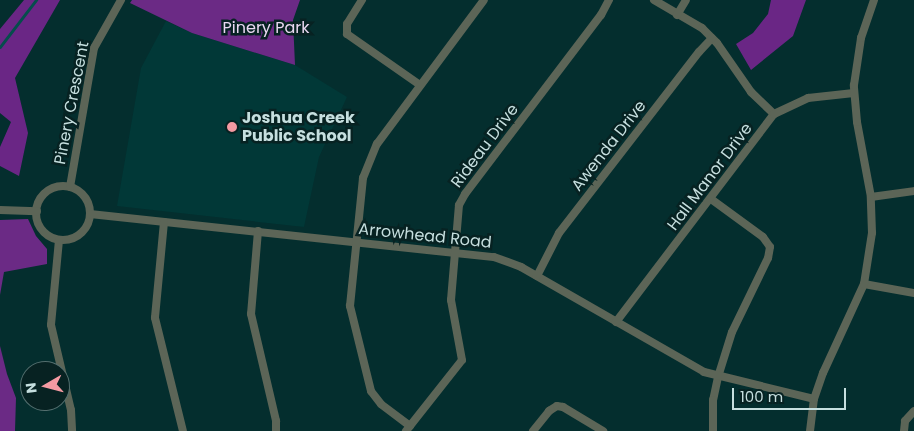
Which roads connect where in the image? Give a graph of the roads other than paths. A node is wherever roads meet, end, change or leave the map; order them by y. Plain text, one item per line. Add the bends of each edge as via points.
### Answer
1 (120, 0) edge
2 (362, 0) edge
3 (484, 0) edge
4 (609, 0) edge
5 (654, 0) edge
6 (686, 0) edge
7 (874, 0) edge
8 (677, 15) junction
9 (712, 38) junction
10 (420, 85) junction
11 (854, 93) junction
12 (774, 114) junction
13 (70, 187) junction
14 (914, 191) edge
15 (872, 196) junction
16 (711, 199) junction
17 (0, 210) edge
18 (37, 211) junction
19 (90, 214) junction
20 (164, 222) junction
21 (258, 232) junction
22 (59, 240) junction
23 (356, 242) junction
24 (454, 252) junction
25 (537, 276) junction
26 (864, 284) junction
27 (914, 293) edge
28 (616, 322) junction
29 (718, 377) junction
30 (814, 399) junction
31 (914, 411) edge
32 (408, 428) edge
33 (72, 431) edge
34 (183, 431) edge
35 (276, 431) edge
36 (533, 431) edge
37 (603, 431) edge
38 (713, 431) edge
39 (810, 431) edge
40 (904, 431) edge

1 - 13 street, Pinery Crescent via 94,48
2 - 10 street via 347,24 347,34
3 - 10 street
4 - 24 street, Rideau Drive via 601,15 465,194 459,205
5 - 8 street
6 - 8 street
7 - 11 street via 858,49
8 - 9 street via 702,28
9 - 12 street via 751,92
9 - 25 street, Awenda Drive via 559,233
10 - 23 street via 377,144 366,169
11 - 12 street, Hall Manor Drive via 808,98
11 - 15 street
12 - 16 street, Hall Manor Drive
13 - 18 street via 48,191
13 - 19 street via 77,189 87,200
14 - 15 street
15 - 26 street via 872,233
16 - 28 street, Hall Manor Drive
16 - 29 street via 763,237 770,247 768,258 732,332
17 - 18 street
18 - 22 street via 40,226
19 - 20 street, Arrowhead Road
19 - 22 street via 84,231 68,240
20 - 21 street, Arrowhead Road
20 - 34 street via 155,318
21 - 23 street, Arrowhead Road
21 - 35 street via 251,314
22 - 33 street via 51,322 71,410
23 - 24 street, Arrowhead Road
23 - 32 street via 350,302 370,387 381,404
24 - 25 street, Arrowhead Road via 503,260
24 - 32 street, Rideau Drive via 451,300 462,360
25 - 28 street, Arrowhead Road
26 - 27 street
26 - 30 street
28 - 29 street, Arrowhead Road via 698,370
29 - 30 street, Arrowhead Road
29 - 38 street via 713,400
30 - 39 street
31 - 40 street via 905,421
36 - 37 street via 556,406

